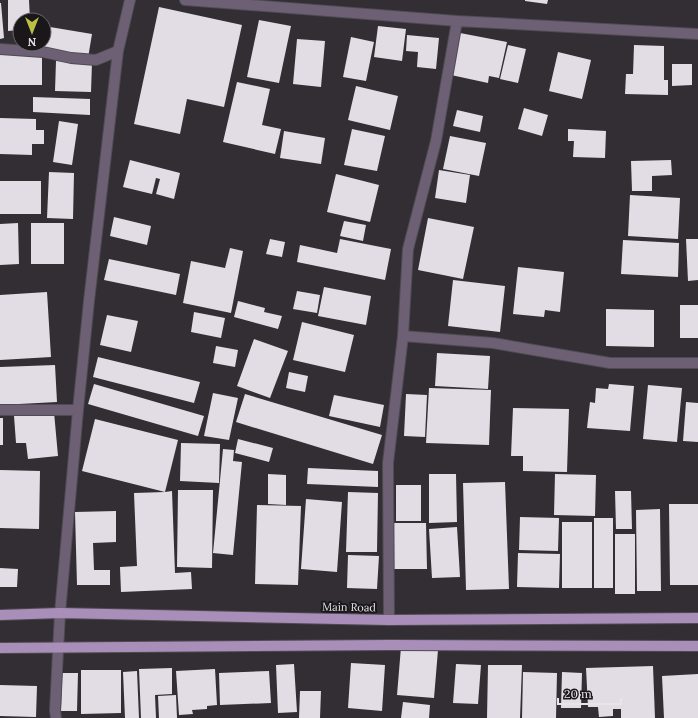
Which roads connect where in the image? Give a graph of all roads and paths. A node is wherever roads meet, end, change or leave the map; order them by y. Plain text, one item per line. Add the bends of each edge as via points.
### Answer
1 (130, 0) edge
2 (185, 0) edge
3 (457, 21) junction
4 (698, 34) edge
5 (0, 48) edge
6 (118, 51) junction
7 (403, 336) junction
8 (698, 363) edge
9 (0, 410) edge
10 (78, 410) junction
11 (60, 613) junction
12 (0, 615) edge
13 (698, 618) edge
14 (388, 620) junction
15 (698, 646) edge
16 (58, 647) junction
17 (0, 648) edge
18 (56, 718) edge

1 - 6 street
2 - 3 street
3 - 4 street
3 - 7 street via 436,141 408,250
5 - 6 street via 96,60
6 - 10 street
7 - 8 street via 493,343 610,363
7 - 14 street via 388,463
9 - 10 street
10 - 11 street
11 - 12 main road, Main Road
11 - 14 main road, Main Road
11 - 16 street
13 - 14 main road, Main Road
15 - 16 main road
16 - 17 main road
16 - 18 street

